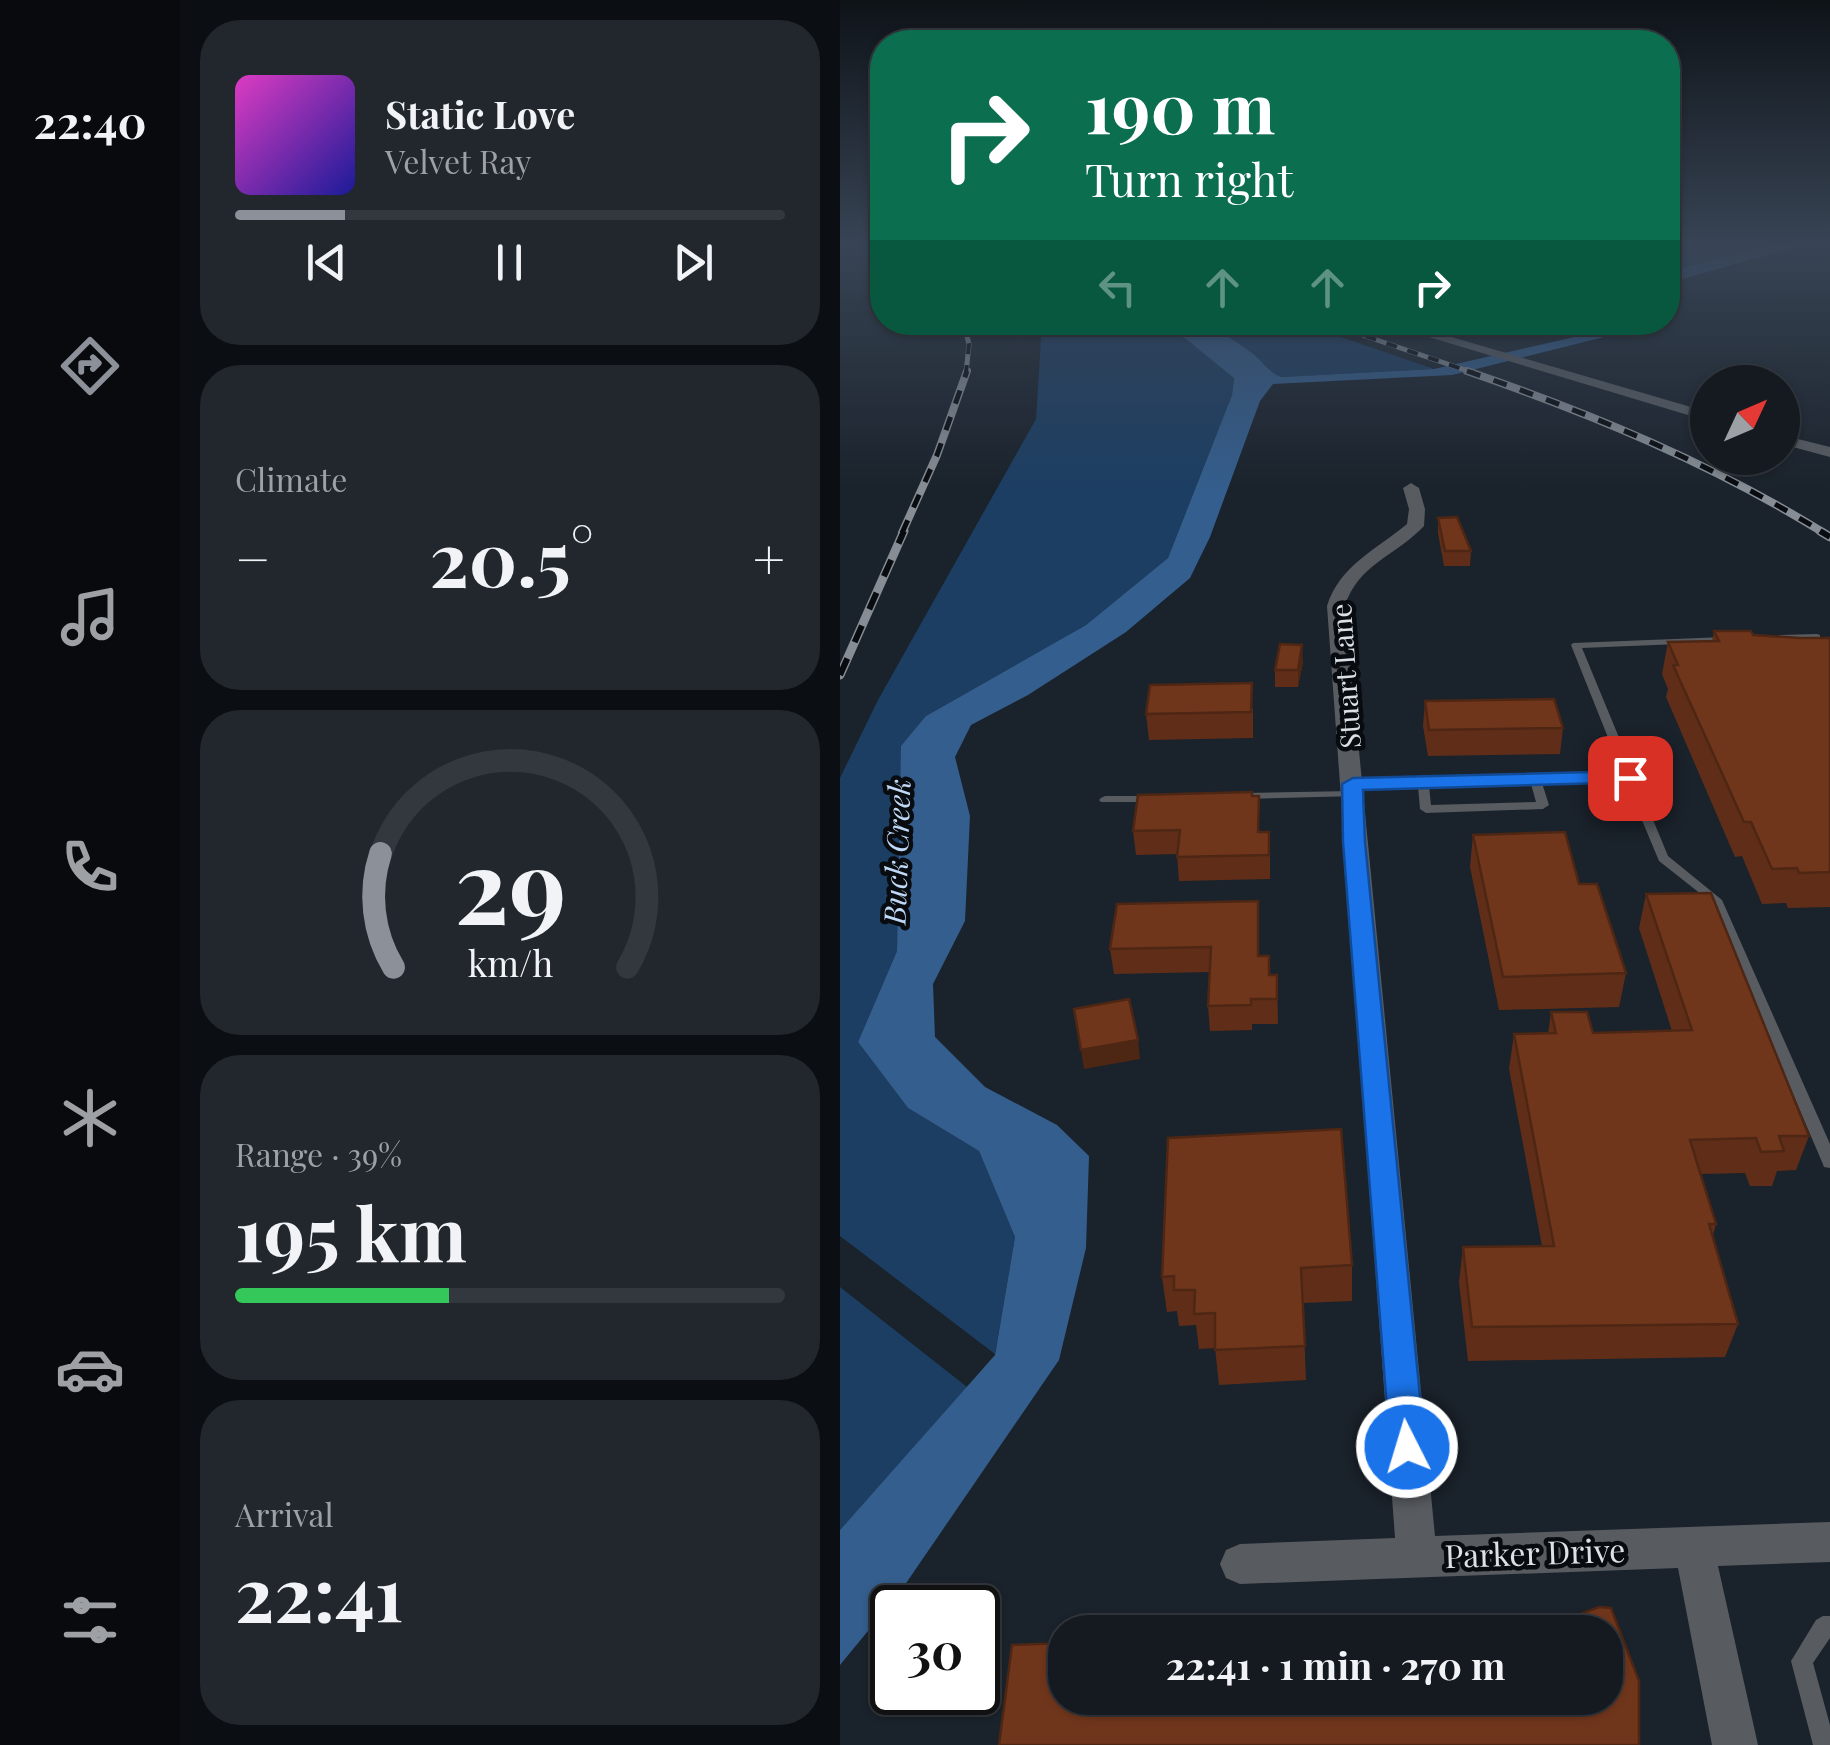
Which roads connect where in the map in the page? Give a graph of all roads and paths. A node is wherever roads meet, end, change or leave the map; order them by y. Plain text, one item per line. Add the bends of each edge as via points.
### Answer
1 (1434, 335) edge
2 (1690, 412) edge
3 (1800, 444) edge
4 (1830, 452) edge
5 (1411, 488) dead end
6 (1817, 637) edge
7 (1761, 639) edge
8 (1742, 640) edge
9 (1630, 778) junction
10 (1535, 779) junction
11 (1423, 783) junction
12 (1353, 789) junction
13 (1231, 796) edge
14 (1158, 798) edge
15 (1105, 800) dead end
16 (1830, 1162) edge
17 (1830, 1542) edge
18 (1694, 1548) junction
19 (1417, 1559) junction
20 (1240, 1564) dead end
21 (1830, 1626) edge
22 (1735, 1745) edge
23 (1824, 1745) edge

1 - 2 street
3 - 4 street
5 - 12 street, Stuart Lane via 1415,526 1352,573 1338,594
6 - 7 lane
8 - 9 lane via 1576,645
9 - 10 lane
9 - 16 lane via 1663,858 1716,900
10 - 11 lane
10 - 11 lane via 1544,805 1426,809
11 - 12 lane
12 - 13 lane
12 - 19 street, Stuart Lane
14 - 15 lane
17 - 18 street, Parker Drive
18 - 19 street, Parker Drive
18 - 22 street
19 - 20 street, Parker Drive
21 - 23 lane via 1822,1626 1802,1661

